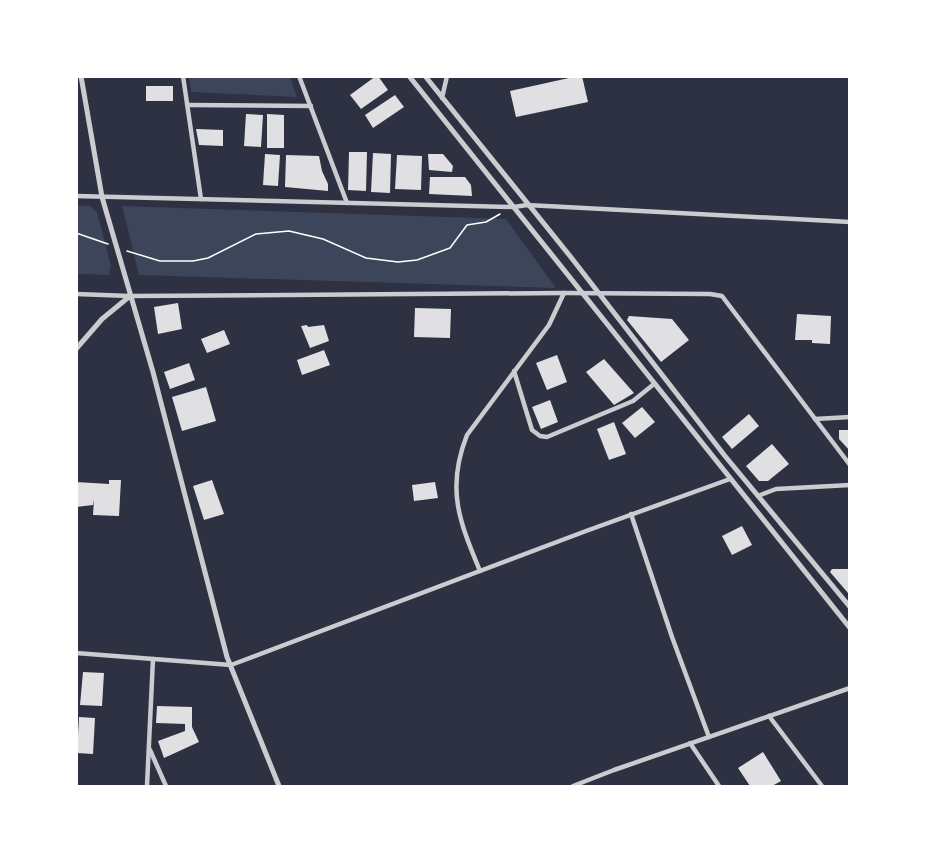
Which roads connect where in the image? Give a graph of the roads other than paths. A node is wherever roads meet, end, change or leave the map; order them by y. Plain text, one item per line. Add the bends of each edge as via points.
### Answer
1 (81, 76) edge
2 (183, 76) edge
3 (299, 76) edge
4 (409, 76) edge
5 (425, 76) edge
6 (447, 76) edge
7 (442, 98) junction
8 (187, 105) junction
9 (311, 106) junction
10 (76, 196) edge
11 (102, 197) junction
12 (201, 199) junction
13 (347, 203) junction
14 (527, 205) junction
15 (514, 207) junction
16 (849, 222) edge
17 (564, 293) junction
18 (581, 293) junction
19 (598, 293) junction
20 (76, 294) edge
21 (130, 296) junction
22 (76, 349) edge
23 (514, 371) junction
24 (654, 384) junction
25 (849, 417) edge
26 (815, 418) junction
27 (849, 465) edge
28 (730, 479) junction
29 (849, 485) edge
30 (758, 496) junction
31 (631, 514) junction
32 (480, 571) junction
33 (849, 607) edge
34 (849, 628) edge
35 (76, 653) edge
36 (153, 659) junction
37 (231, 665) junction
38 (849, 688) edge
39 (769, 716) junction
40 (709, 737) junction
41 (690, 744) junction
42 (150, 749) junction
43 (147, 786) edge
44 (166, 786) edge
45 (279, 786) edge
46 (573, 786) edge
47 (719, 786) edge
48 (822, 786) edge

1 - 11 street
2 - 8 street
3 - 9 street
4 - 15 street
5 - 7 street
6 - 7 street
7 - 14 street
8 - 9 street
8 - 12 street
9 - 13 street
10 - 11 street
11 - 12 street
11 - 21 street
12 - 13 street
13 - 15 street
14 - 15 street
14 - 16 street
14 - 19 street
15 - 18 street
17 - 18 street
17 - 21 street
17 - 23 street via 549,325
18 - 19 street
18 - 24 street
19 - 26 street via 722,296
19 - 30 street
20 - 21 street
21 - 22 street via 102,319
21 - 37 street
23 - 24 street via 532,430 547,437 633,401
23 - 32 street via 467,435 456,473 458,510
24 - 28 street
25 - 26 street
26 - 27 street
28 - 31 street
28 - 34 street
29 - 30 street via 776,489
30 - 33 street
31 - 32 street
31 - 40 street
32 - 37 street
35 - 36 street
36 - 37 street
36 - 42 street
37 - 45 street
38 - 39 street
39 - 40 street
39 - 48 street
40 - 41 street
41 - 46 street
41 - 47 street
42 - 43 street
42 - 44 street

